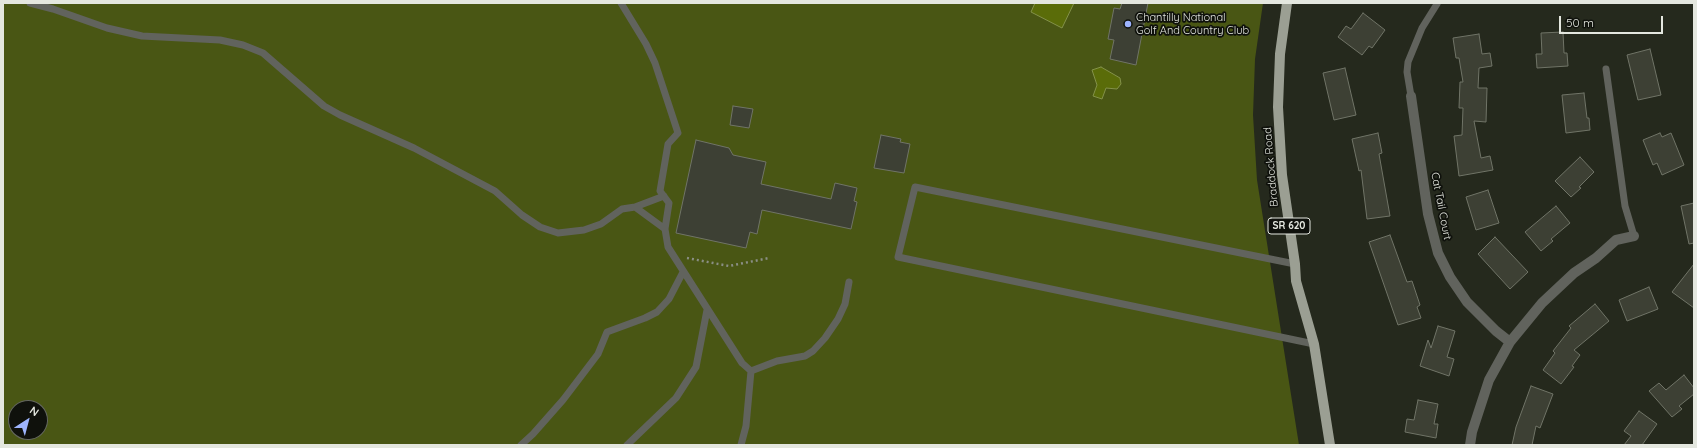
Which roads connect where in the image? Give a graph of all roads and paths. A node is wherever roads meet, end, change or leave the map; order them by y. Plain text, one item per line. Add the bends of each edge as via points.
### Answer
1 (30, 3) edge
2 (621, 3) edge
3 (1287, 3) edge
4 (1437, 4) dead end
5 (1606, 69) dead end
6 (1411, 96) joint
7 (664, 196) junction
8 (635, 207) junction
9 (664, 229) junction
10 (1634, 236) joint
11 (672, 256) junction
12 (769, 258) dead end
13 (1295, 264) junction
14 (683, 272) junction
15 (849, 282) dead end
16 (707, 310) junction
17 (1510, 342) junction
18 (1314, 344) junction
19 (751, 371) junction
20 (521, 445) edge
21 (627, 445) edge
22 (741, 445) edge
23 (1330, 445) edge
24 (1470, 445) edge

1 - 8 lane via 53,8 107,28 142,36 220,40 263,53 324,106 414,148 495,191 540,227 558,233 584,230 601,224 622,209
2 - 7 lane via 649,50 678,132 668,144 660,191
3 - 13 main road, Braddock Road / SR 620 via 1280,54 1278,107 1282,175
4 - 6 lane via 1422,28 1408,62
5 - 10 lane via 1625,206
6 - 17 street, Cat Tail Court via 1428,214 1438,253 1467,302
7 - 8 lane
7 - 9 lane via 669,203
8 - 9 lane
9 - 11 lane
10 - 17 street via 1616,240 1574,273 1542,303
11 - 12 path via 729,266
11 - 14 lane
13 - 18 main road, Braddock Road / SR 620 via 1296,281
13 - 18 lane via 915,187 898,256
14 - 16 lane
14 - 20 lane via 669,298 657,312 607,332 598,354 563,400
15 - 19 lane via 845,304 838,319 813,352
16 - 19 lane via 742,363
16 - 21 lane via 696,367 676,398
17 - 24 street via 1489,380
18 - 23 main road, Braddock Road / SR 620
19 - 22 lane via 746,426

